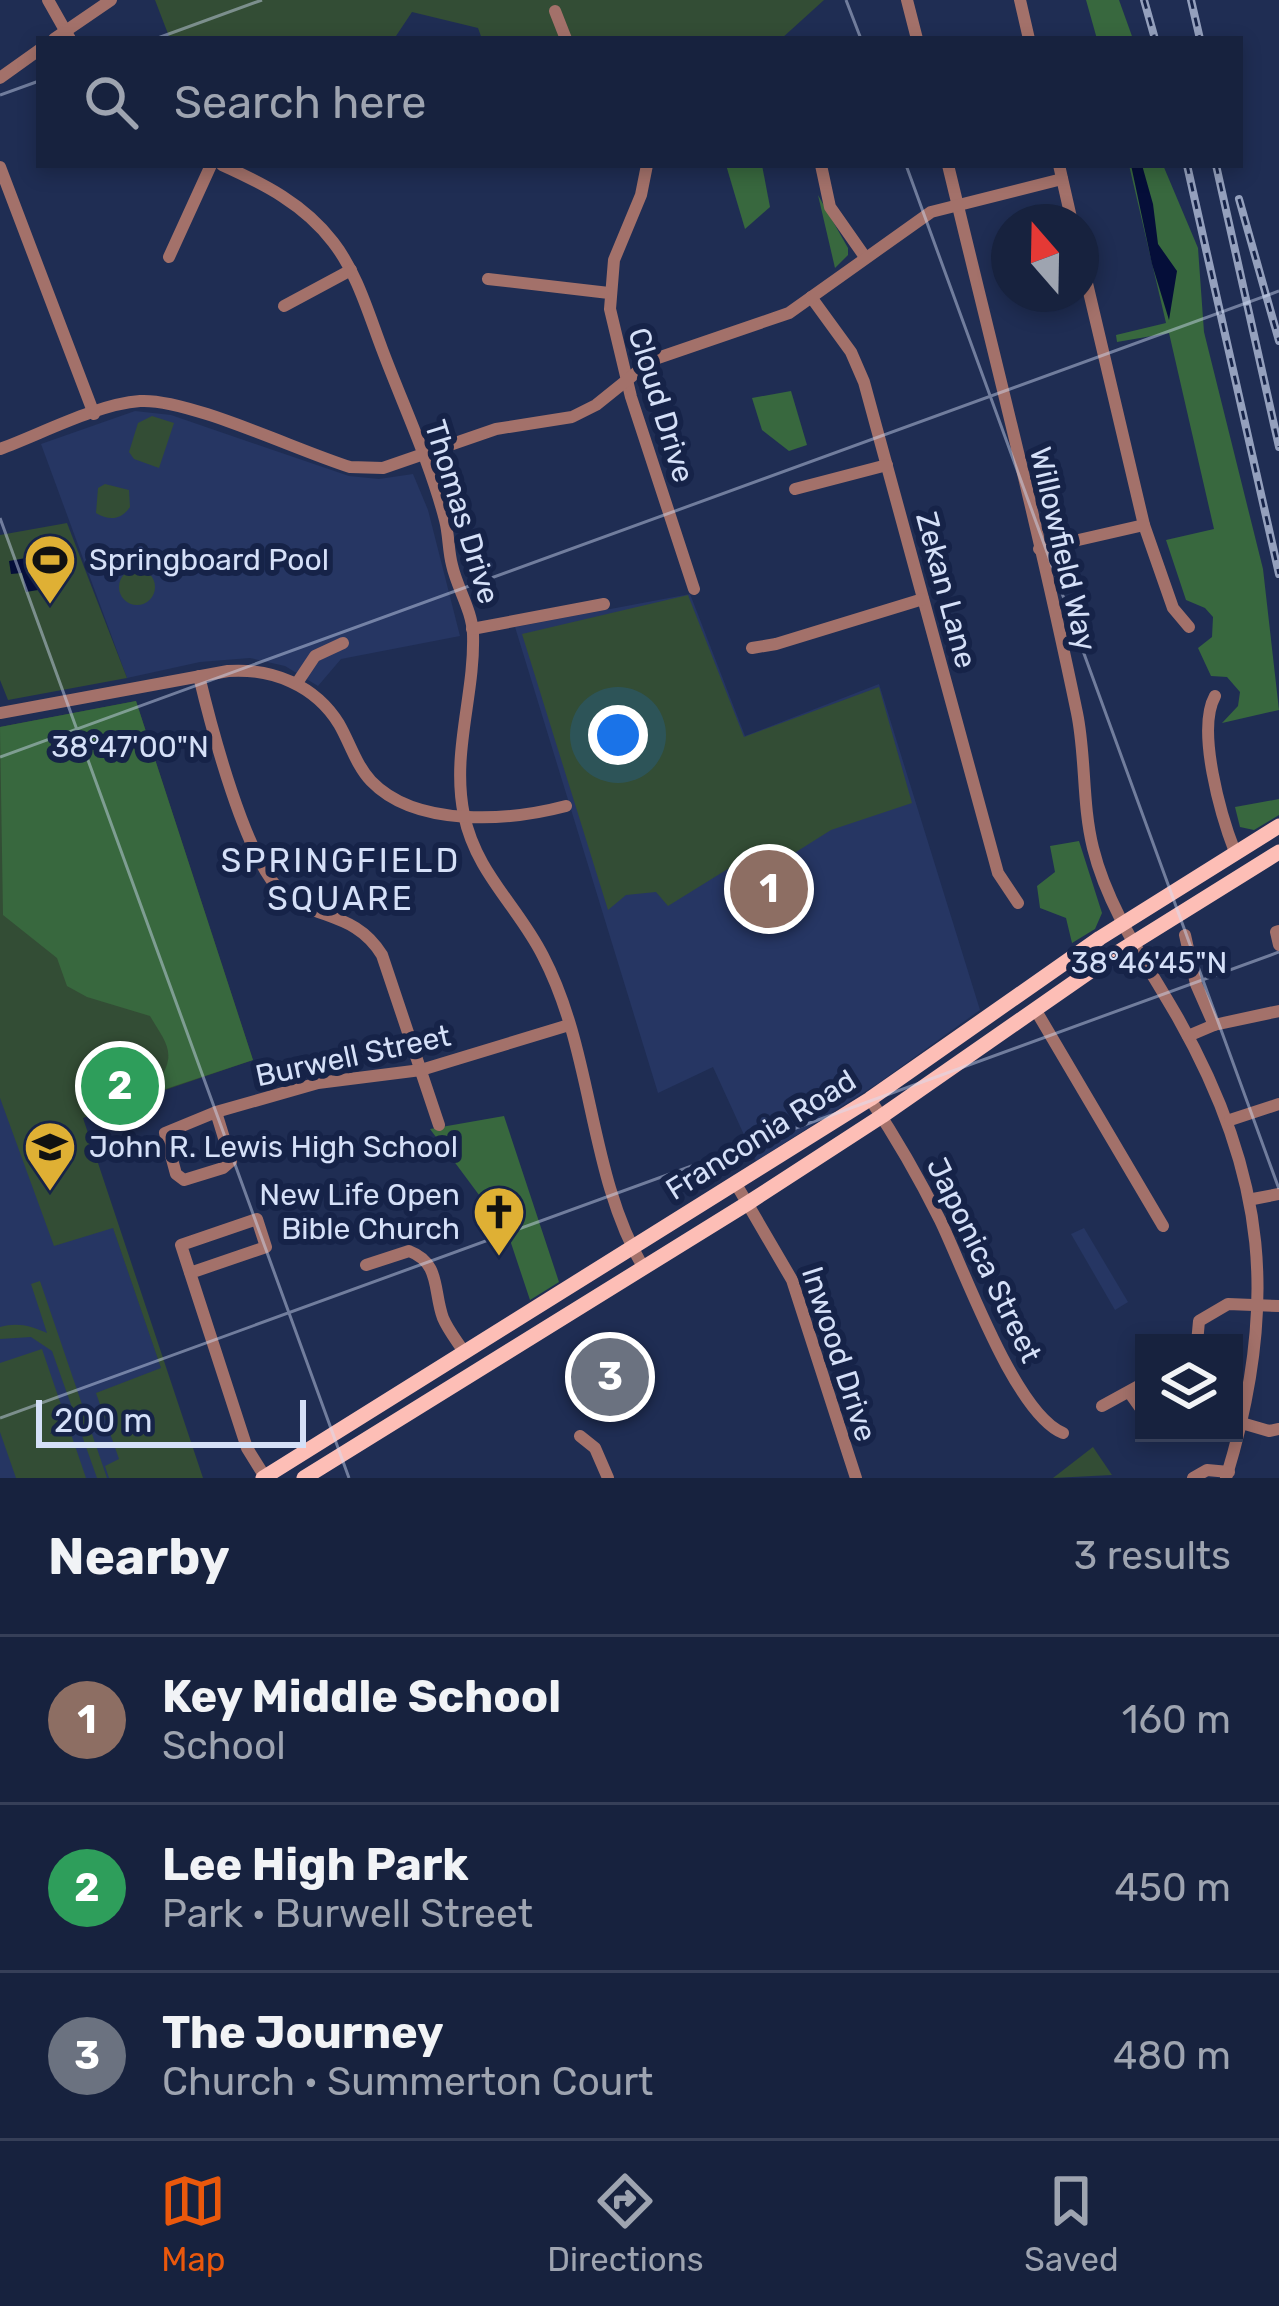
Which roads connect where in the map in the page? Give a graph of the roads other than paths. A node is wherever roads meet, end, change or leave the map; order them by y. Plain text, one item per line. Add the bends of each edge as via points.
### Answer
1 (49, 0) edge
2 (111, 0) edge
3 (908, 0) edge
4 (1020, 0) edge
5 (555, 11) dead end
6 (63, 36) edge
7 (565, 36) edge
8 (916, 36) edge
9 (1028, 36) edge
10 (36, 52) edge
11 (0, 78) edge
12 (0, 167) edge
13 (210, 168) edge
14 (229, 168) edge
15 (266, 168) edge
16 (646, 168) edge
17 (822, 168) edge
18 (949, 168) edge
19 (1061, 172) edge
20 (259, 182) junction
21 (1068, 204) edge
22 (958, 205) junction
23 (169, 256) dead end
24 (865, 256) junction
25 (351, 270) junction
26 (488, 279) dead end
27 (609, 292) junction
28 (811, 297) junction
29 (284, 306) dead end
30 (1094, 312) edge
31 (626, 379) junction
32 (94, 414) junction
33 (0, 449) edge
34 (422, 456) junction
35 (887, 465) junction
36 (795, 489) dead end
37 (1144, 525) junction
38 (1039, 549) junction
39 (694, 589) dead end
40 (923, 599) junction
41 (604, 604) dead end
42 (1189, 627) dead end
43 (472, 629) junction
44 (343, 643) dead end
45 (752, 648) dead end
46 (199, 676) junction
47 (297, 683) junction
48 (1215, 696) dead end
49 (0, 713) edge
50 (566, 806) dead end
51 (464, 817) junction
52 (1279, 826) edge
53 (1235, 852) junction
54 (1279, 852) edge
55 (1018, 903) dead end
56 (1124, 922) junction
57 (1279, 931) edge
58 (1185, 935) dead end
59 (1134, 941) junction
60 (1279, 945) edge
61 (1034, 1009) junction
62 (1279, 1011) edge
63 (569, 1024) junction
64 (1214, 1025) junction
65 (1188, 1036) junction
66 (421, 1070) junction
67 (870, 1099) junction
68 (1279, 1104) edge
69 (216, 1112) junction
70 (882, 1117) junction
71 (1230, 1120) junction
72 (439, 1125) dead end
73 (736, 1184) junction
74 (1279, 1194) edge
75 (1253, 1199) junction
76 (748, 1203) junction
77 (1163, 1226) dead end
78 (632, 1247) junction
79 (366, 1265) dead end
80 (644, 1267) junction
81 (190, 1273) junction
82 (1262, 1304) junction
83 (1279, 1306) edge
84 (506, 1326) junction
85 (1198, 1334) edge
86 (514, 1348) junction
87 (464, 1352) junction
88 (1135, 1388) edge
89 (1129, 1392) junction
90 (1135, 1400) edge
91 (1102, 1406) dead end
92 (1245, 1424) junction
93 (1279, 1429) edge
94 (1063, 1433) dead end
95 (580, 1436) dead end
96 (846, 1456) junction
97 (1227, 1475) edge
98 (264, 1478) edge
99 (304, 1478) edge
100 (608, 1478) edge
101 (844, 1478) edge
102 (856, 1478) edge
103 (1193, 1478) edge

1 - 6 street
2 - 6 street
3 - 8 street
4 - 9 street
5 - 7 street
10 - 11 street
12 - 32 street
13 - 23 street
14 - 20 street, Thomas Drive
15 - 20 street
16 - 27 street, Cloud Drive
17 - 24 street via 830,207
18 - 22 street, Willowfield Way
19 - 21 street
19 - 22 street
20 - 25 street, Thomas Drive via 313,219
22 - 24 street via 916,219
22 - 38 street, Willowfield Way
24 - 28 street
25 - 29 street
25 - 34 street, Thomas Drive
26 - 27 street
27 - 31 street, Cloud Drive
28 - 31 street via 775,319 659,356
28 - 35 street, Zekan Lane via 860,368
30 - 37 street
31 - 34 street via 572,417 496,429
31 - 39 street, Cloud Drive
32 - 33 street
32 - 34 street via 156,402 350,467 383,469
34 - 43 street, Thomas Drive
35 - 36 street
35 - 40 street, Zekan Lane
37 - 38 street
37 - 42 street via 1173,608
38 - 56 street, Willowfield Way via 1079,728 1092,845
40 - 45 street
40 - 55 street, Zekan Lane via 998,873
41 - 43 street
43 - 51 street, Thomas Drive via 459,766
44 - 47 street via 315,656
46 - 47 street via 251,670
46 - 49 street
46 - 66 street via 261,866 290,898 350,922 375,943
47 - 51 street via 329,710 382,791
48 - 53 street via 1210,739
50 - 51 street
51 - 63 street, Thomas Drive via 486,874 545,960
52 - 53 main road, Franconia Road
53 - 56 main road, Franconia Road
54 - 59 main road, Franconia Road
56 - 59 street, Willowfield Way
56 - 67 main road, Franconia Road
57 - 60 street
58 - 64 street
59 - 61 main road, Franconia Road
59 - 65 street, Willowfield Way
61 - 70 main road, Franconia Road
61 - 77 street
62 - 64 street
63 - 66 street, Burwell Street
63 - 78 street, Thomas Drive
64 - 65 street
65 - 71 street, Willowfield Way
66 - 69 street, Burwell Street via 318,1083
66 - 72 street
67 - 70 street, Japonica Street
67 - 73 main road, Franconia Road
68 - 71 street
69 - 69 street, Burwell Street via 165,1132 184,1180 231,1161
70 - 76 main road, Franconia Road
70 - 94 street, Japonica Street via 1015,1379 1042,1420
71 - 75 street, Willowfield Way
73 - 76 street, Inwood Drive
73 - 78 main road, Franconia Road
74 - 75 street
75 - 82 street, Willowfield Way
76 - 80 main road, Franconia Road
76 - 96 street, Inwood Drive via 792,1280
78 - 80 street, Thomas Drive
78 - 84 main road, Franconia Road
79 - 87 street via 409,1251 423,1259
80 - 86 main road, Franconia Road
81 - 81 street via 266,1247 257,1219 181,1245
81 - 98 street
82 - 83 street
82 - 85 street via 1228,1304 1199,1321
82 - 92 street, Willowfield Way
84 - 86 main road
84 - 87 main road, Franconia Road
86 - 99 main road, Franconia Road
87 - 98 main road, Franconia Road
88 - 89 street
89 - 90 street
89 - 91 street
92 - 93 street
92 - 97 street, Willowfield Way
95 - 100 street via 596,1448
96 - 101 street
96 - 102 street, Inwood Drive
97 - 103 street via 1207,1470

